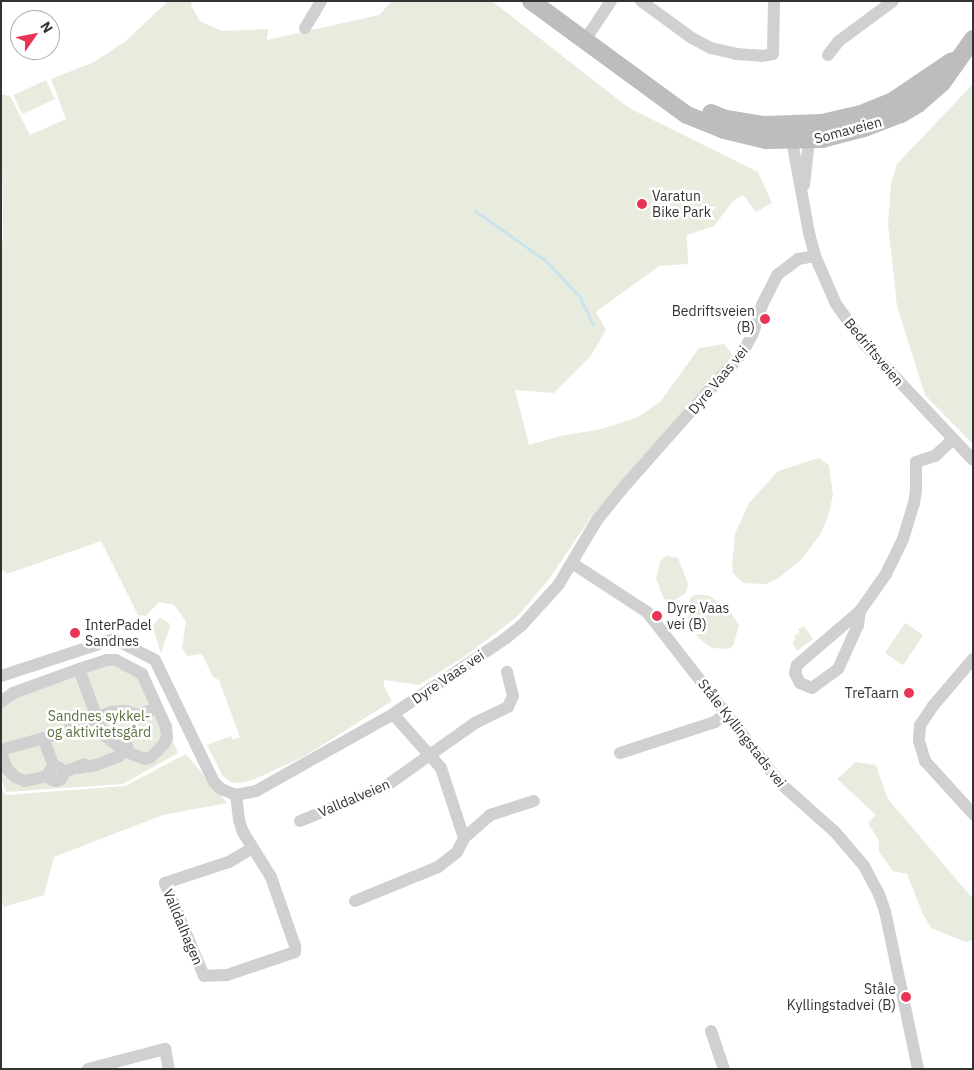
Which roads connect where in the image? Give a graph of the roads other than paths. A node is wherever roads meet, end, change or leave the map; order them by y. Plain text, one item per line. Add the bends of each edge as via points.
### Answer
1 (321, 1) edge
2 (531, 1) edge
3 (611, 1) edge
4 (641, 1) edge
5 (774, 1) edge
6 (893, 1) edge
7 (305, 28) dead end
8 (973, 39) edge
9 (585, 40) junction
10 (828, 56) dead end
11 (661, 95) junction
12 (805, 133) junction
13 (792, 141) junction
14 (803, 195) junction
15 (815, 256) junction
16 (953, 440) junction
17 (973, 460) edge
18 (572, 563) junction
19 (860, 611) junction
20 (973, 659) edge
21 (79, 669) junction
22 (507, 672) dead end
23 (1, 676) edge
24 (1, 702) edge
25 (157, 708) junction
26 (726, 713) junction
27 (393, 714) junction
28 (93, 720) junction
29 (43, 738) junction
30 (126, 749) junction
31 (1, 751) edge
32 (620, 753) dead end
33 (430, 755) junction
34 (55, 772) junction
35 (236, 796) junction
36 (534, 801) dead end
37 (973, 814) edge
38 (300, 820) dead end
39 (464, 838) junction
40 (252, 848) junction
41 (355, 901) dead end
42 (711, 1031) dead end
43 (88, 1069) edge
44 (169, 1069) edge
45 (724, 1069) edge
46 (918, 1069) edge

1 - 7 street
2 - 9 main road, Somaveien
3 - 9 street
4 - 5 street via 702,44 724,52 762,56 773,54
6 - 10 street via 839,40
8 - 12 main road, Somaveien via 942,83 901,114 864,128
9 - 11 main road, Somaveien
11 - 12 main road, Somaveien via 726,119
11 - 13 main road, Somaveien via 687,115 724,130 766,140
12 - 13 main road, Somaveien
12 - 14 street, Bedriftsveien
13 - 14 street, Bedriftsveien
14 - 15 street, Bedriftsveien
15 - 16 street, Bedriftsveien via 836,304 850,326
15 - 18 street, Dyre Vaas vei via 798,258 777,276 743,352 622,489 597,520
16 - 17 street, Bedriftsveien
16 - 19 street via 935,456 916,462 915,497 903,539 886,574
18 - 26 street, Ståle Kyllingstads vei via 647,612
18 - 27 street, Dyre Vaas vei via 559,584 522,625
19 - 19 street via 797,666 795,673 800,683 812,688 838,669 858,625
20 - 37 street via 932,706 920,725 919,741 925,761
21 - 24 street via 13,693
21 - 25 street via 116,660 138,670
21 - 28 street
22 - 33 street, Valldalveien via 513,696 508,707 475,723
23 - 35 street via 114,639 142,652 155,660 209,776 221,790
25 - 28 street via 137,715 126,711
25 - 30 street via 166,727 164,744 145,759
26 - 32 street via 715,722
26 - 46 street, Ståle Kyllingstads vei via 780,783 835,832 872,879 885,912
27 - 33 street
27 - 35 street, Dyre Vaas vei via 256,791
28 - 29 street
28 - 30 street via 103,734
29 - 31 street
29 - 34 street
30 - 34 street via 112,758
31 - 34 street via 7,769 24,781
33 - 38 street, Valldalveien via 386,786
33 - 39 street via 445,778
35 - 40 street, Valldalhagen via 239,820
36 - 39 street via 490,816
39 - 41 street via 458,852 438,867
40 - 40 street, Valldalhagen via 229,862 165,883 204,976 227,975 295,952 271,877
42 - 45 street
43 - 44 street via 165,1049

